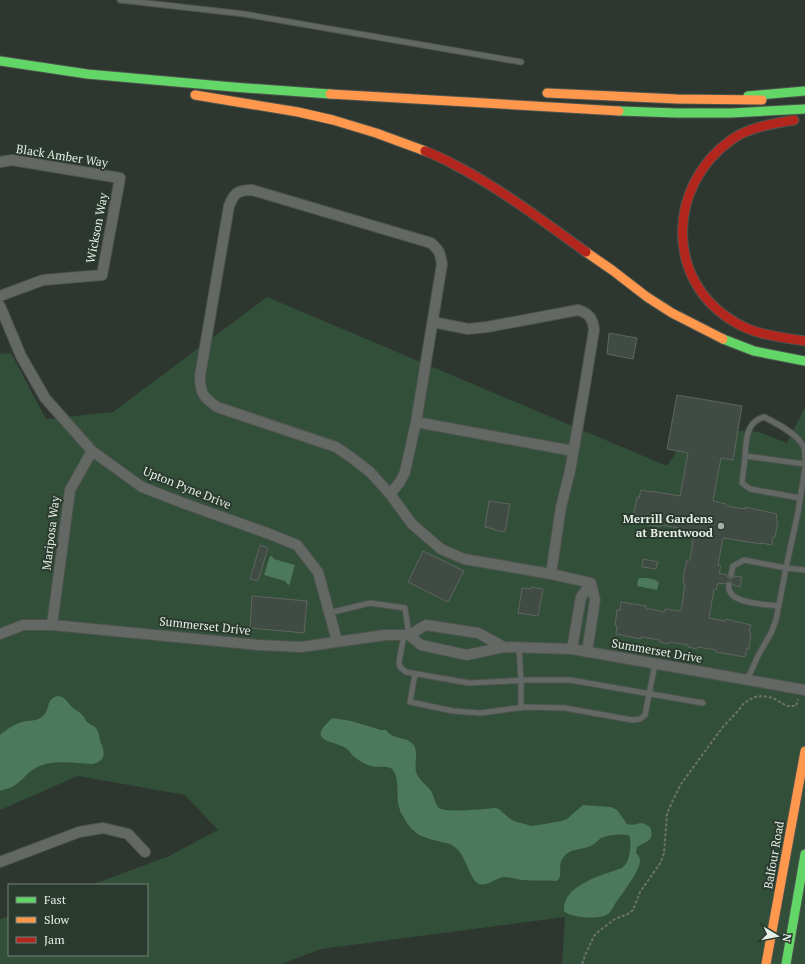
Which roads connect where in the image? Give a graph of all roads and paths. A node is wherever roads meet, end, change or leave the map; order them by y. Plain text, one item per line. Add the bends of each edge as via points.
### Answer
1 (120, 0) edge
2 (0, 61) edge
3 (522, 62) dead end
4 (88, 74) junction
5 (164, 90) dead end
6 (805, 90) edge
7 (538, 93) dead end
8 (186, 94) dead end
9 (805, 97) edge
10 (712, 99) junction
11 (805, 109) edge
12 (805, 118) edge
13 (0, 162) edge
14 (120, 178) joint
15 (0, 296) edge
16 (0, 306) edge
17 (433, 322) junction
18 (805, 341) edge
19 (805, 361) edge
20 (416, 422) junction
21 (92, 451) junction
22 (573, 451) junction
23 (745, 456) junction
24 (805, 463) edge
25 (805, 468) edge
26 (390, 494) junction
27 (800, 498) junction
28 (786, 568) junction
29 (805, 570) edge
30 (551, 574) junction
31 (731, 576) dead end
32 (591, 583) junction
33 (729, 585) dead end
34 (778, 606) junction
35 (579, 609) junction
36 (593, 611) junction
37 (329, 613) junction
38 (52, 624) junction
39 (0, 634) edge
40 (407, 635) junction
41 (337, 642) junction
42 (504, 647) junction
43 (519, 647) junction
44 (572, 649) junction
45 (587, 652) junction
46 (655, 664) junction
47 (415, 674) junction
48 (521, 680) junction
49 (747, 680) junction
50 (803, 690) edge
51 (649, 693) junction
52 (703, 703) dead end
53 (521, 708) junction
54 (805, 751) edge
55 (145, 852) dead end
56 (805, 854) edge
57 (0, 862) edge
58 (582, 964) edge
59 (766, 964) edge
60 (786, 964) edge

1 - 3 lane via 244,14
2 - 4 main road
4 - 5 main road
4 - 11 main road via 233,87 623,111 731,113
6 - 10 main road
7 - 10 main road
8 - 19 main road via 333,120 418,148 452,163 511,199 672,313 727,341 777,356
9 - 10 main road via 766,100
12 - 18 main road via 760,126 744,132 722,148 698,176 691,189 684,210 682,246 698,288 720,312 747,329
13 - 14 street, Black Amber Way via 12,160
14 - 15 street, Wickson Way via 102,275 43,280
16 - 21 street, Upton Pyne Drive via 21,356 45,398
17 - 20 street
17 - 22 street via 468,329 578,310 585,312 593,323 594,330
17 - 26 street via 442,264 440,254 431,243 252,190 242,190 232,198 200,376 202,393 217,407 336,448 370,472
20 - 22 street
20 - 26 street via 405,472
21 - 37 street, Upton Pyne Drive via 142,487 297,545 318,572
21 - 38 street, Mariposa Way via 70,490
22 - 30 street
23 - 24 lane
23 - 24 lane via 749,429 757,419 764,417 796,437 804,449
23 - 27 lane via 742,482 750,489
25 - 27 lane
26 - 30 street via 412,524 441,549 464,559
27 - 28 lane
28 - 29 lane
28 - 31 lane via 744,560 733,566
28 - 34 lane
30 - 32 street
32 - 35 street via 581,597
32 - 36 street via 595,600
33 - 34 lane via 732,596 746,602
34 - 49 lane via 771,633 758,654
35 - 36 street
35 - 44 street
36 - 45 street
37 - 40 lane via 370,603 405,608
37 - 41 street, Upton Pyne Drive
38 - 39 street, Summerset Drive via 23,625
38 - 41 street, Summerset Drive via 272,646 301,647
40 - 41 street, Summerset Drive via 385,635
40 - 42 street, Summerset Drive via 421,645 467,655
40 - 42 street, Summerset Drive via 426,625 478,633
40 - 47 lane via 399,662 400,667
42 - 43 street, Summerset Drive
43 - 44 street, Summerset Drive
43 - 48 lane
44 - 45 street, Summerset Drive
45 - 46 street, Summerset Drive
46 - 49 street, Summerset Drive
46 - 51 lane
47 - 48 lane via 469,683
47 - 53 lane via 410,702 453,711 481,713
48 - 51 lane via 570,680
48 - 53 lane
49 - 50 street, Summerset Drive
50 - 58 path via 796,706 787,706 763,696 754,697 744,703 722,728 681,784 672,802 667,814 661,862 640,892 633,910 614,919 594,936
51 - 52 lane
51 - 53 lane via 645,715 632,720 565,708
54 - 59 main road, Balfour Road
55 - 57 street via 128,834 103,828 79,832
56 - 60 main road

